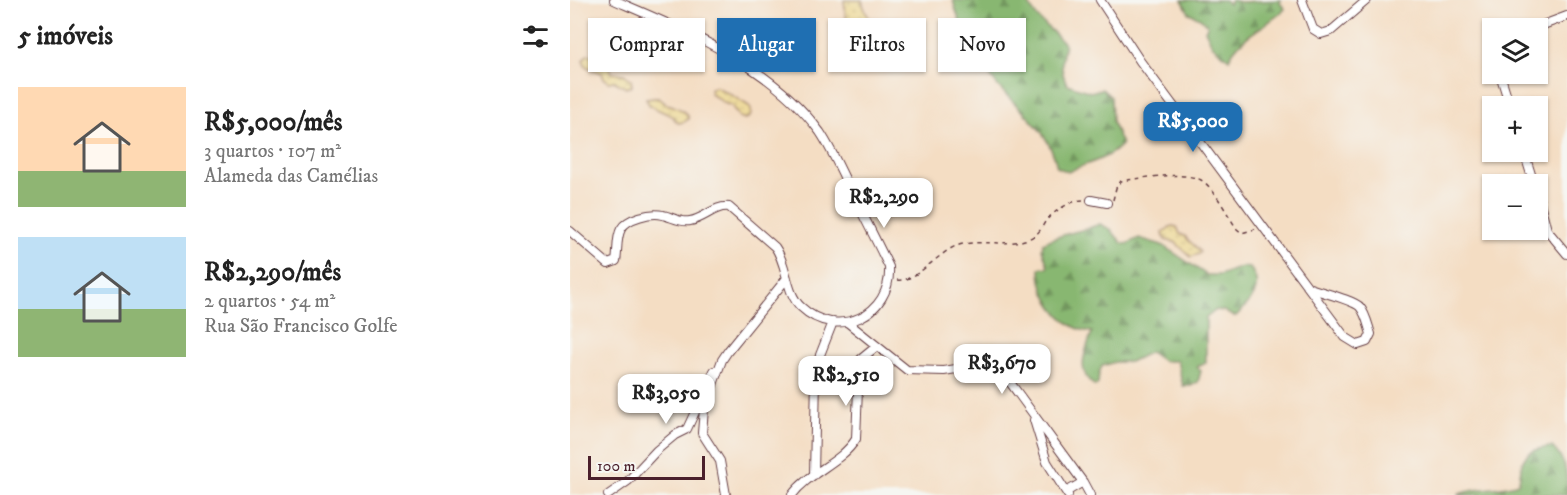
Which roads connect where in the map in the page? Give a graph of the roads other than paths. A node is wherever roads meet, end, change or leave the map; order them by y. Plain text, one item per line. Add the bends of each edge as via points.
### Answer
1 (614, 0) edge
2 (1100, 0) edge
3 (1302, 0) edge
4 (1367, 0) edge
5 (1567, 15) edge
6 (1548, 23) edge
7 (1091, 200) road end
8 (1107, 203) road end
9 (570, 231) edge
10 (1548, 231) edge
11 (1567, 254) edge
12 (787, 278) junction
13 (1310, 288) junction
14 (833, 322) junction
15 (847, 322) junction
16 (877, 346) junction
17 (722, 360) junction
18 (1033, 416) junction
19 (687, 429) junction
20 (702, 433) junction
21 (812, 476) junction
22 (1083, 482) junction
23 (795, 491) edge
24 (1067, 494) edge
25 (608, 495) edge
26 (726, 495) edge
27 (1090, 495) edge

1 - 15 street via 706,41 740,62 805,114 821,134 889,267 890,279 878,304 868,314
2 - 13 street via 1140,61
3 - 4 street via 1313,29 1321,34 1331,31
5 - 6 street
7 - 8 street
9 - 12 street via 612,264 625,224 650,214 689,222 729,207 775,247
10 - 11 street
12 - 14 street via 801,307
12 - 17 street
13 - 13 street via 1345,337 1358,345 1367,342 1371,334 1359,306
14 - 15 street
14 - 21 street via 816,377
15 - 16 street
16 - 18 street via 907,370 944,371 982,358 993,359
16 - 21 street via 859,364 856,439 852,447
17 - 19 street
17 - 20 street via 704,409
18 - 22 street
18 - 24 street via 1047,462
19 - 20 street
19 - 25 street via 657,450 628,481
20 - 26 street via 720,461
21 - 23 street
22 - 24 street
22 - 27 street

